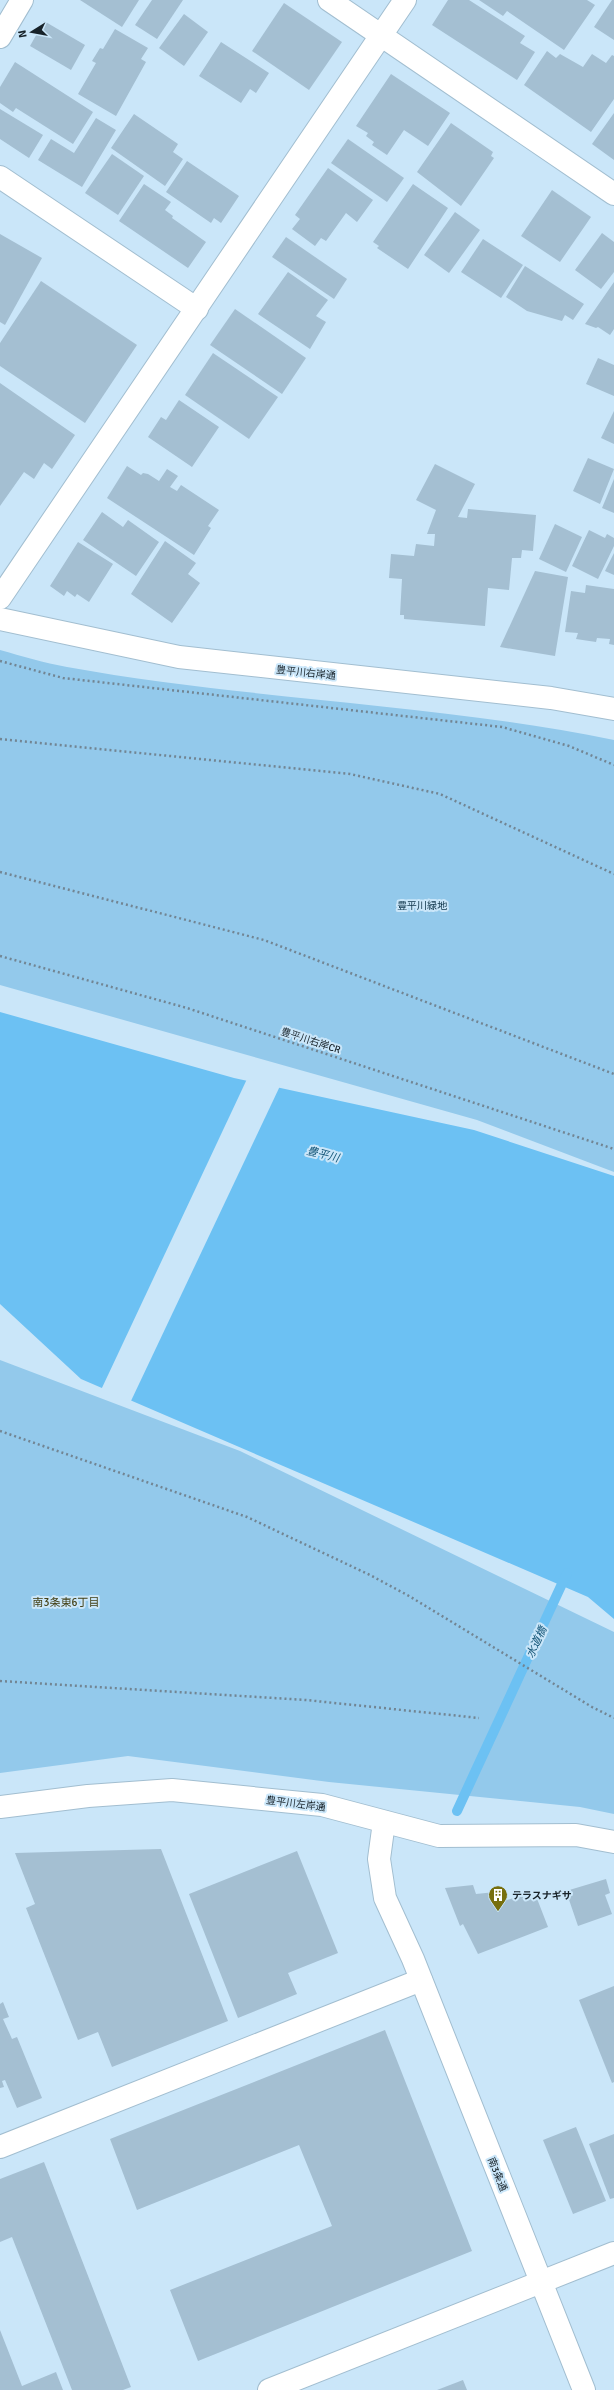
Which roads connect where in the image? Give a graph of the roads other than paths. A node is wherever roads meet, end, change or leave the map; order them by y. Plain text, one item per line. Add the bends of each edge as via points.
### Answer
1 (22, 0) edge
2 (329, 0) edge
3 (405, 0) edge
4 (0, 36) edge
5 (381, 36) junction
6 (0, 177) edge
7 (614, 194) edge
8 (197, 309) junction
9 (0, 598) edge
10 (0, 619) edge
11 (614, 709) edge
12 (0, 1807) edge
13 (384, 1822) junction
14 (614, 1842) edge
15 (421, 1980) junction
16 (0, 2147) edge
17 (614, 2253) edge
18 (541, 2282) junction
19 (269, 2390) edge
20 (584, 2390) edge

1 - 4 street
2 - 5 street
3 - 5 street
5 - 7 street
5 - 8 street
6 - 8 street
8 - 9 street
10 - 11 street, 豊平川右岸通 via 179,657 552,698
12 - 13 street, 豊平川左岸通 via 88,1796 172,1790 322,1805
13 - 14 street, 豊平川左岸通 via 439,1836 576,1835
13 - 15 street, 南3条通 via 379,1859 385,1898
15 - 16 street
15 - 18 street, 南3条通
17 - 18 street
18 - 19 street
18 - 20 street, 南3条通

